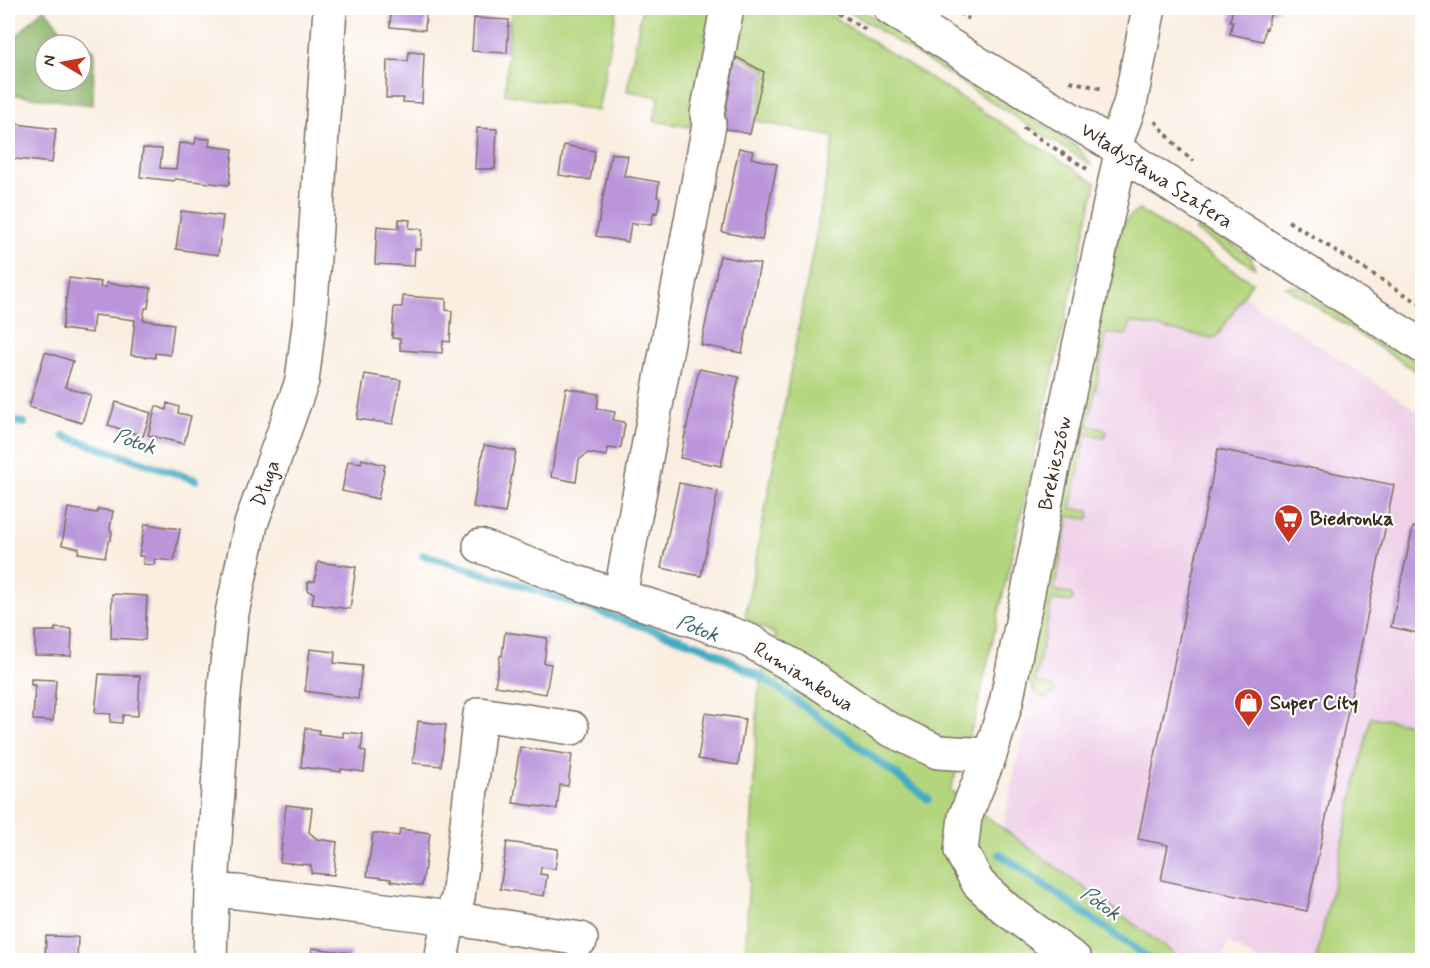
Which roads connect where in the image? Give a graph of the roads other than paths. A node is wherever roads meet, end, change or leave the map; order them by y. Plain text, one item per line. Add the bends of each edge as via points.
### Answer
1 (330, 8) edge
2 (727, 8) edge
3 (890, 8) edge
4 (1149, 8) edge
5 (1118, 149) junction
6 (1422, 346) edge
7 (480, 546) dead end
8 (620, 596) junction
9 (572, 728) dead end
10 (987, 763) junction
11 (212, 891) junction
12 (450, 918) junction
13 (581, 939) dead end
14 (210, 960) edge
15 (442, 960) edge
16 (1075, 960) edge

1 - 11 street, Długa via 312,289 302,381 251,524 232,613
2 - 8 street via 707,114 709,125
3 - 5 street, Władysława Szafera
4 - 5 street, Brekieszów
5 - 6 street, Władysława Szafera
5 - 10 street, Brekieszów via 1006,703
7 - 8 street, Rumiankowa
8 - 10 street, Rumiankowa via 750,641 885,727 938,752
9 - 12 street via 480,714 458,898
10 - 16 street, Brekieszów via 964,818 960,851 978,883
11 - 12 street
11 - 14 street, Długa
12 - 13 street
12 - 15 street

